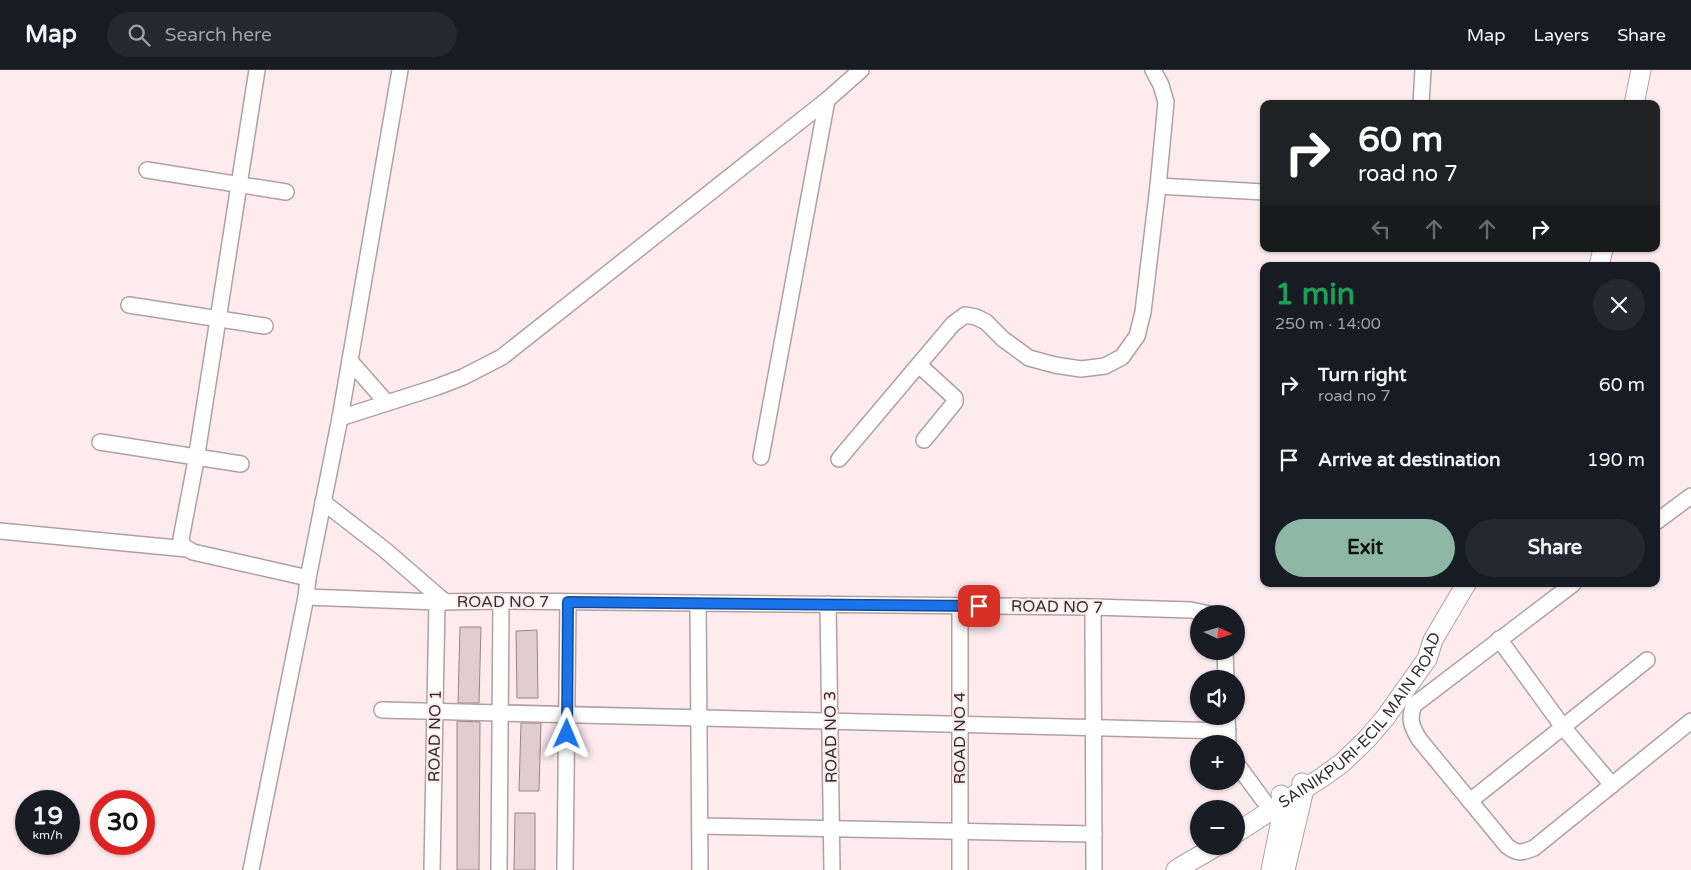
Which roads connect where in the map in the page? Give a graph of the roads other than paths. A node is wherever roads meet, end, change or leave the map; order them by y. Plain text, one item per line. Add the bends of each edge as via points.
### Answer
1 (257, 70) edge
2 (400, 70) edge
3 (861, 70) edge
4 (1152, 70) edge
5 (1168, 70) edge
6 (1423, 70) edge
7 (1641, 70) edge
8 (1164, 93) junction
9 (827, 100) junction
10 (1421, 100) edge
11 (1635, 100) edge
12 (147, 170) dead end
13 (240, 185) junction
14 (1158, 186) junction
15 (286, 192) dead end
16 (1260, 192) edge
17 (129, 305) dead end
18 (218, 319) junction
19 (265, 326) dead end
20 (350, 361) junction
21 (918, 365) junction
22 (387, 403) junction
23 (340, 418) junction
24 (924, 440) dead end
25 (100, 442) dead end
26 (197, 457) junction
27 (761, 457) dead end
28 (838, 459) dead end
29 (240, 464) dead end
30 (1691, 496) edge
31 (323, 502) junction
32 (1660, 519) edge
33 (0, 532) edge
34 (187, 549) junction
35 (308, 578) junction
36 (1464, 587) edge
37 (1570, 587) edge
38 (306, 598) junction
39 (500, 601) junction
40 (441, 602) junction
41 (568, 602) junction
42 (698, 603) junction
43 (828, 604) junction
44 (960, 606) junction
45 (1093, 607) junction
46 (1190, 610) edge
47 (1499, 639) junction
48 (1647, 660) dead end
49 (382, 710) dead end
50 (436, 712) junction
51 (500, 714) junction
52 (567, 715) junction
53 (699, 718) junction
54 (831, 721) junction
55 (1691, 721) edge
56 (960, 724) junction
57 (1563, 727) junction
58 (1094, 728) junction
59 (1228, 730) edge
60 (1245, 770) edge
61 (1302, 783) junction
62 (1612, 785) junction
63 (1276, 798) junction
64 (1470, 801) junction
65 (1245, 815) edge
66 (1245, 825) edge
67 (700, 826) junction
68 (832, 829) junction
69 (960, 831) junction
70 (1094, 834) junction
71 (1193, 855) edge
72 (250, 870) edge
73 (432, 870) edge
74 (499, 870) edge
75 (565, 870) edge
76 (700, 870) edge
77 (832, 870) edge
78 (960, 870) edge
79 (1094, 870) edge
80 (1176, 870) edge
81 (1271, 870) edge
82 (1285, 870) edge

1 - 13 street
2 - 20 street
3 - 9 street
4 - 8 street
5 - 8 street
6 - 10 street
7 - 11 main road
8 - 14 street via 1166,102
9 - 22 street via 502,357 462,377
9 - 27 street
12 - 13 street
13 - 15 street
13 - 18 street
14 - 16 street
14 - 21 street via 1143,312 1136,336 1122,357 1105,366 1081,369 1055,365 1029,358 986,322 976,316 965,315 953,324
17 - 18 street
18 - 19 street
18 - 26 street
20 - 22 street
20 - 23 street
21 - 24 street via 955,398
21 - 28 street
22 - 23 street
23 - 31 street
25 - 26 street
26 - 29 street
26 - 34 street via 181,539
30 - 32 street
31 - 35 street
31 - 40 street via 385,550
33 - 34 street
34 - 35 street
35 - 38 street
36 - 61 main road, SAINIKPURI-ECIL MAIN ROAD via 1433,640 1424,643 1393,690 1357,732
37 - 47 street, SAINIKPURI-ECIL MAIN ROAD
38 - 40 street, ROAD NO 7
38 - 72 street
39 - 40 street, ROAD NO 7
39 - 41 street, ROAD NO 7
39 - 51 street
40 - 50 street, ROAD NO 1
41 - 42 street, ROAD NO 7
41 - 52 street
42 - 43 street, ROAD NO 7
42 - 53 street
43 - 44 street, ROAD NO 7
43 - 54 street, ROAD NO 3
44 - 45 street, ROAD NO 7
44 - 56 street, ROAD NO 4
45 - 46 street, ROAD NO 7
45 - 58 street
47 - 57 street
47 - 64 street, SAINIKPURI-ECIL MAIN ROAD via 1414,705 1410,717 1419,739
48 - 57 street
49 - 50 street
50 - 51 street
50 - 73 street, ROAD NO 1
51 - 52 street
51 - 74 street
52 - 53 street
52 - 75 street
53 - 54 street
53 - 67 street
54 - 56 street
54 - 68 street, ROAD NO 3
55 - 62 street
56 - 58 street
56 - 69 street, ROAD NO 4
57 - 62 street
57 - 64 street
58 - 59 street
58 - 70 street
60 - 63 street
61 - 63 main road, SAINIKPURI-ECIL MAIN ROAD
61 - 82 main road
62 - 64 street, SAINIKPURI-ECIL MAIN ROAD via 1534,848 1522,853 1506,846
63 - 65 main road, SAINIKPURI-ECIL MAIN ROAD
63 - 66 main road, SAINIKPURI-ECIL MAIN ROAD
63 - 81 main road
67 - 68 street
67 - 76 street
68 - 69 street
68 - 77 street, ROAD NO 3
69 - 70 street
69 - 78 street, ROAD NO 4
70 - 79 street
71 - 80 main road

